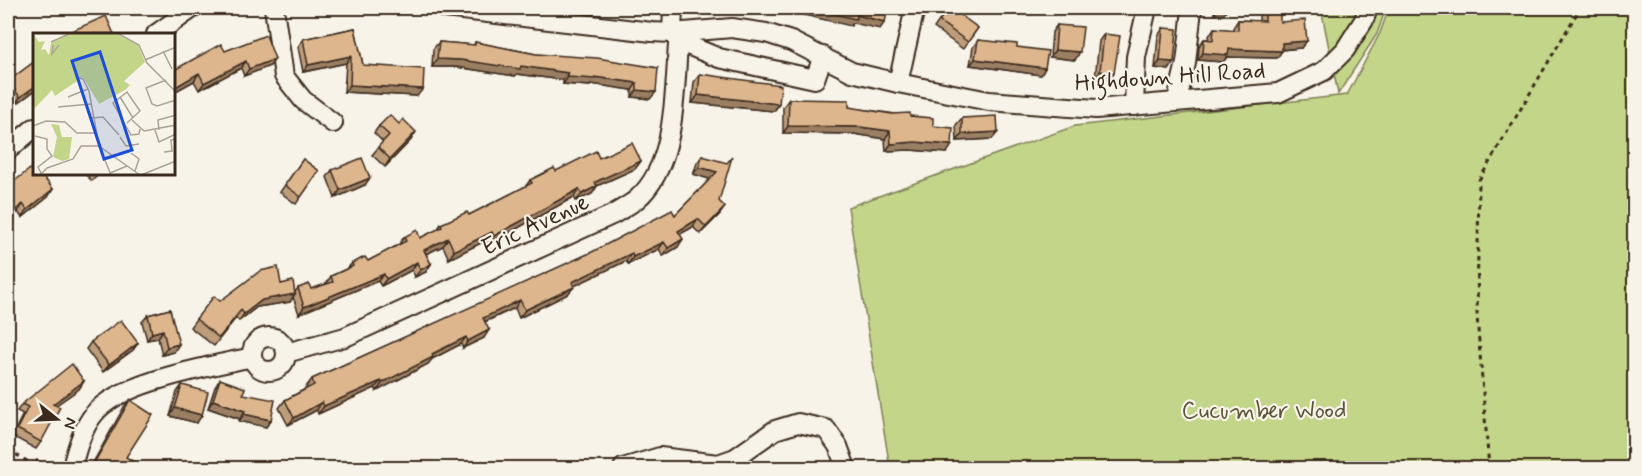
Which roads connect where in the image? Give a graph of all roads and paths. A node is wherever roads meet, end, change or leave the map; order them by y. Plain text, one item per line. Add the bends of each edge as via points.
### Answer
1 (189, 8) edge
2 (274, 8) edge
3 (445, 8) edge
4 (674, 8) edge
5 (915, 8) edge
6 (1147, 8) edge
7 (1368, 8) edge
8 (1580, 8) edge
9 (1192, 9) edge
10 (732, 28) junction
11 (157, 33) edge
12 (766, 33) junction
13 (676, 35) junction
14 (823, 56) junction
15 (731, 60) junction
16 (758, 65) junction
17 (898, 83) junction
18 (1177, 100) junction
19 (1134, 106) junction
20 (333, 123) dead end
21 (33, 129) edge
22 (8, 150) edge
23 (286, 353) junction
24 (252, 357) junction
25 (8, 450) edge
26 (39, 468) edge
27 (72, 468) edge
28 (623, 468) edge
29 (846, 468) edge
30 (1489, 468) edge

1 - 11 street
2 - 20 street via 284,76 303,100
3 - 13 street, Highdown Hill Road
4 - 13 street, Eric Avenue
5 - 17 street
6 - 19 street via 1136,57
7 - 18 street, Highdown Hill Road via 1346,50 1308,81 1278,93
8 - 30 path via 1479,180 1477,316
9 - 18 street
10 - 12 street, Highdown Hill Road
10 - 13 street, Highdown Hill Road
10 - 15 street
12 - 14 street, Highdown Hill Road
12 - 16 street
13 - 15 street via 719,58
13 - 23 street, Eric Avenue via 669,140 659,169 638,198 614,214 345,337
14 - 16 street via 815,79
14 - 17 street, Highdown Hill Road via 852,72
15 - 16 street
17 - 19 street, Highdown Hill Road via 989,101 1096,109
18 - 19 street, Highdown Hill Road
21 - 22 street
23 - 24 street via 283,364 274,370 263,370
23 - 24 street via 283,343 267,337 257,342
24 - 27 street via 131,388 95,412 77,445
25 - 26 path
28 - 29 street via 660,457 718,464 735,458 775,430 798,423 826,429

